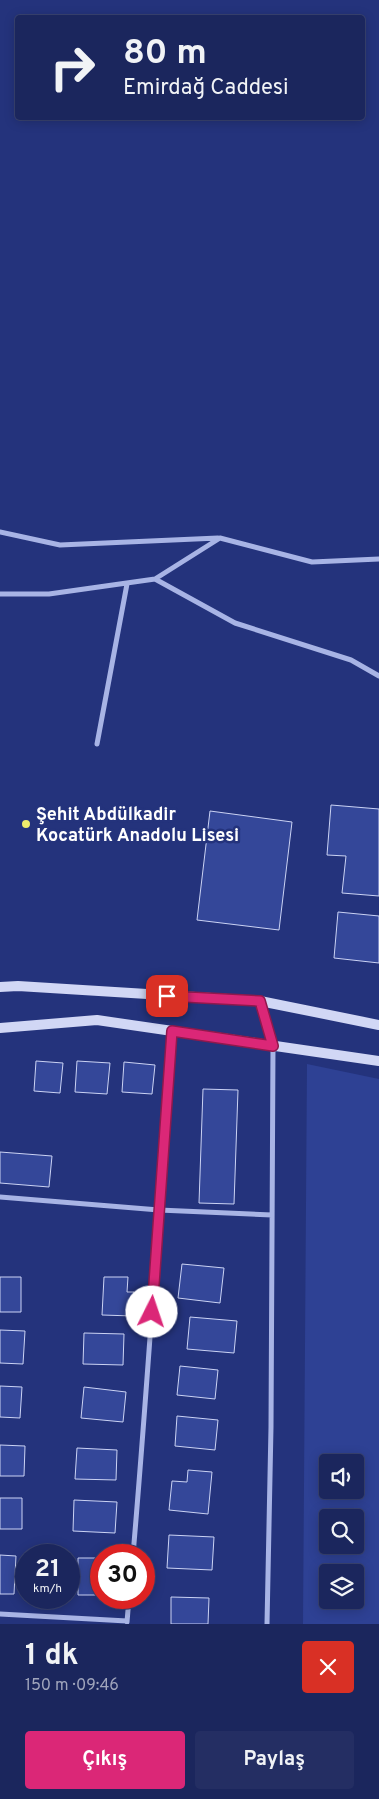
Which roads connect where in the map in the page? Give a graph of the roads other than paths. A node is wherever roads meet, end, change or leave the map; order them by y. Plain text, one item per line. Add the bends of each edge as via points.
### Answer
1 (0, 532) edge
2 (220, 538) junction
3 (379, 559) edge
4 (155, 579) junction
5 (127, 584) junction
6 (0, 594) edge
7 (379, 676) edge
8 (97, 744) dead end
9 (0, 988) edge
10 (260, 1001) junction
11 (379, 1025) edge
12 (0, 1028) edge
13 (172, 1031) junction
14 (273, 1046) junction
15 (379, 1061) edge
16 (0, 1197) edge
17 (159, 1210) junction
18 (272, 1215) junction
19 (134, 1544) edge
20 (129, 1609) edge
21 (0, 1614) edge
22 (128, 1622) edge
23 (267, 1624) edge

1 - 2 street via 60,544
2 - 3 street via 312,562
2 - 4 street
4 - 5 street
4 - 7 street via 235,623 350,660
5 - 6 street via 49,594
5 - 8 street
9 - 10 main road via 18,986
10 - 11 main road
10 - 14 street
12 - 13 main road via 97,1020
13 - 14 main road
13 - 17 street
14 - 15 main road
14 - 18 street
16 - 17 street
17 - 18 street
17 - 19 street
18 - 23 street via 272,1427
20 - 22 street
21 - 22 street

